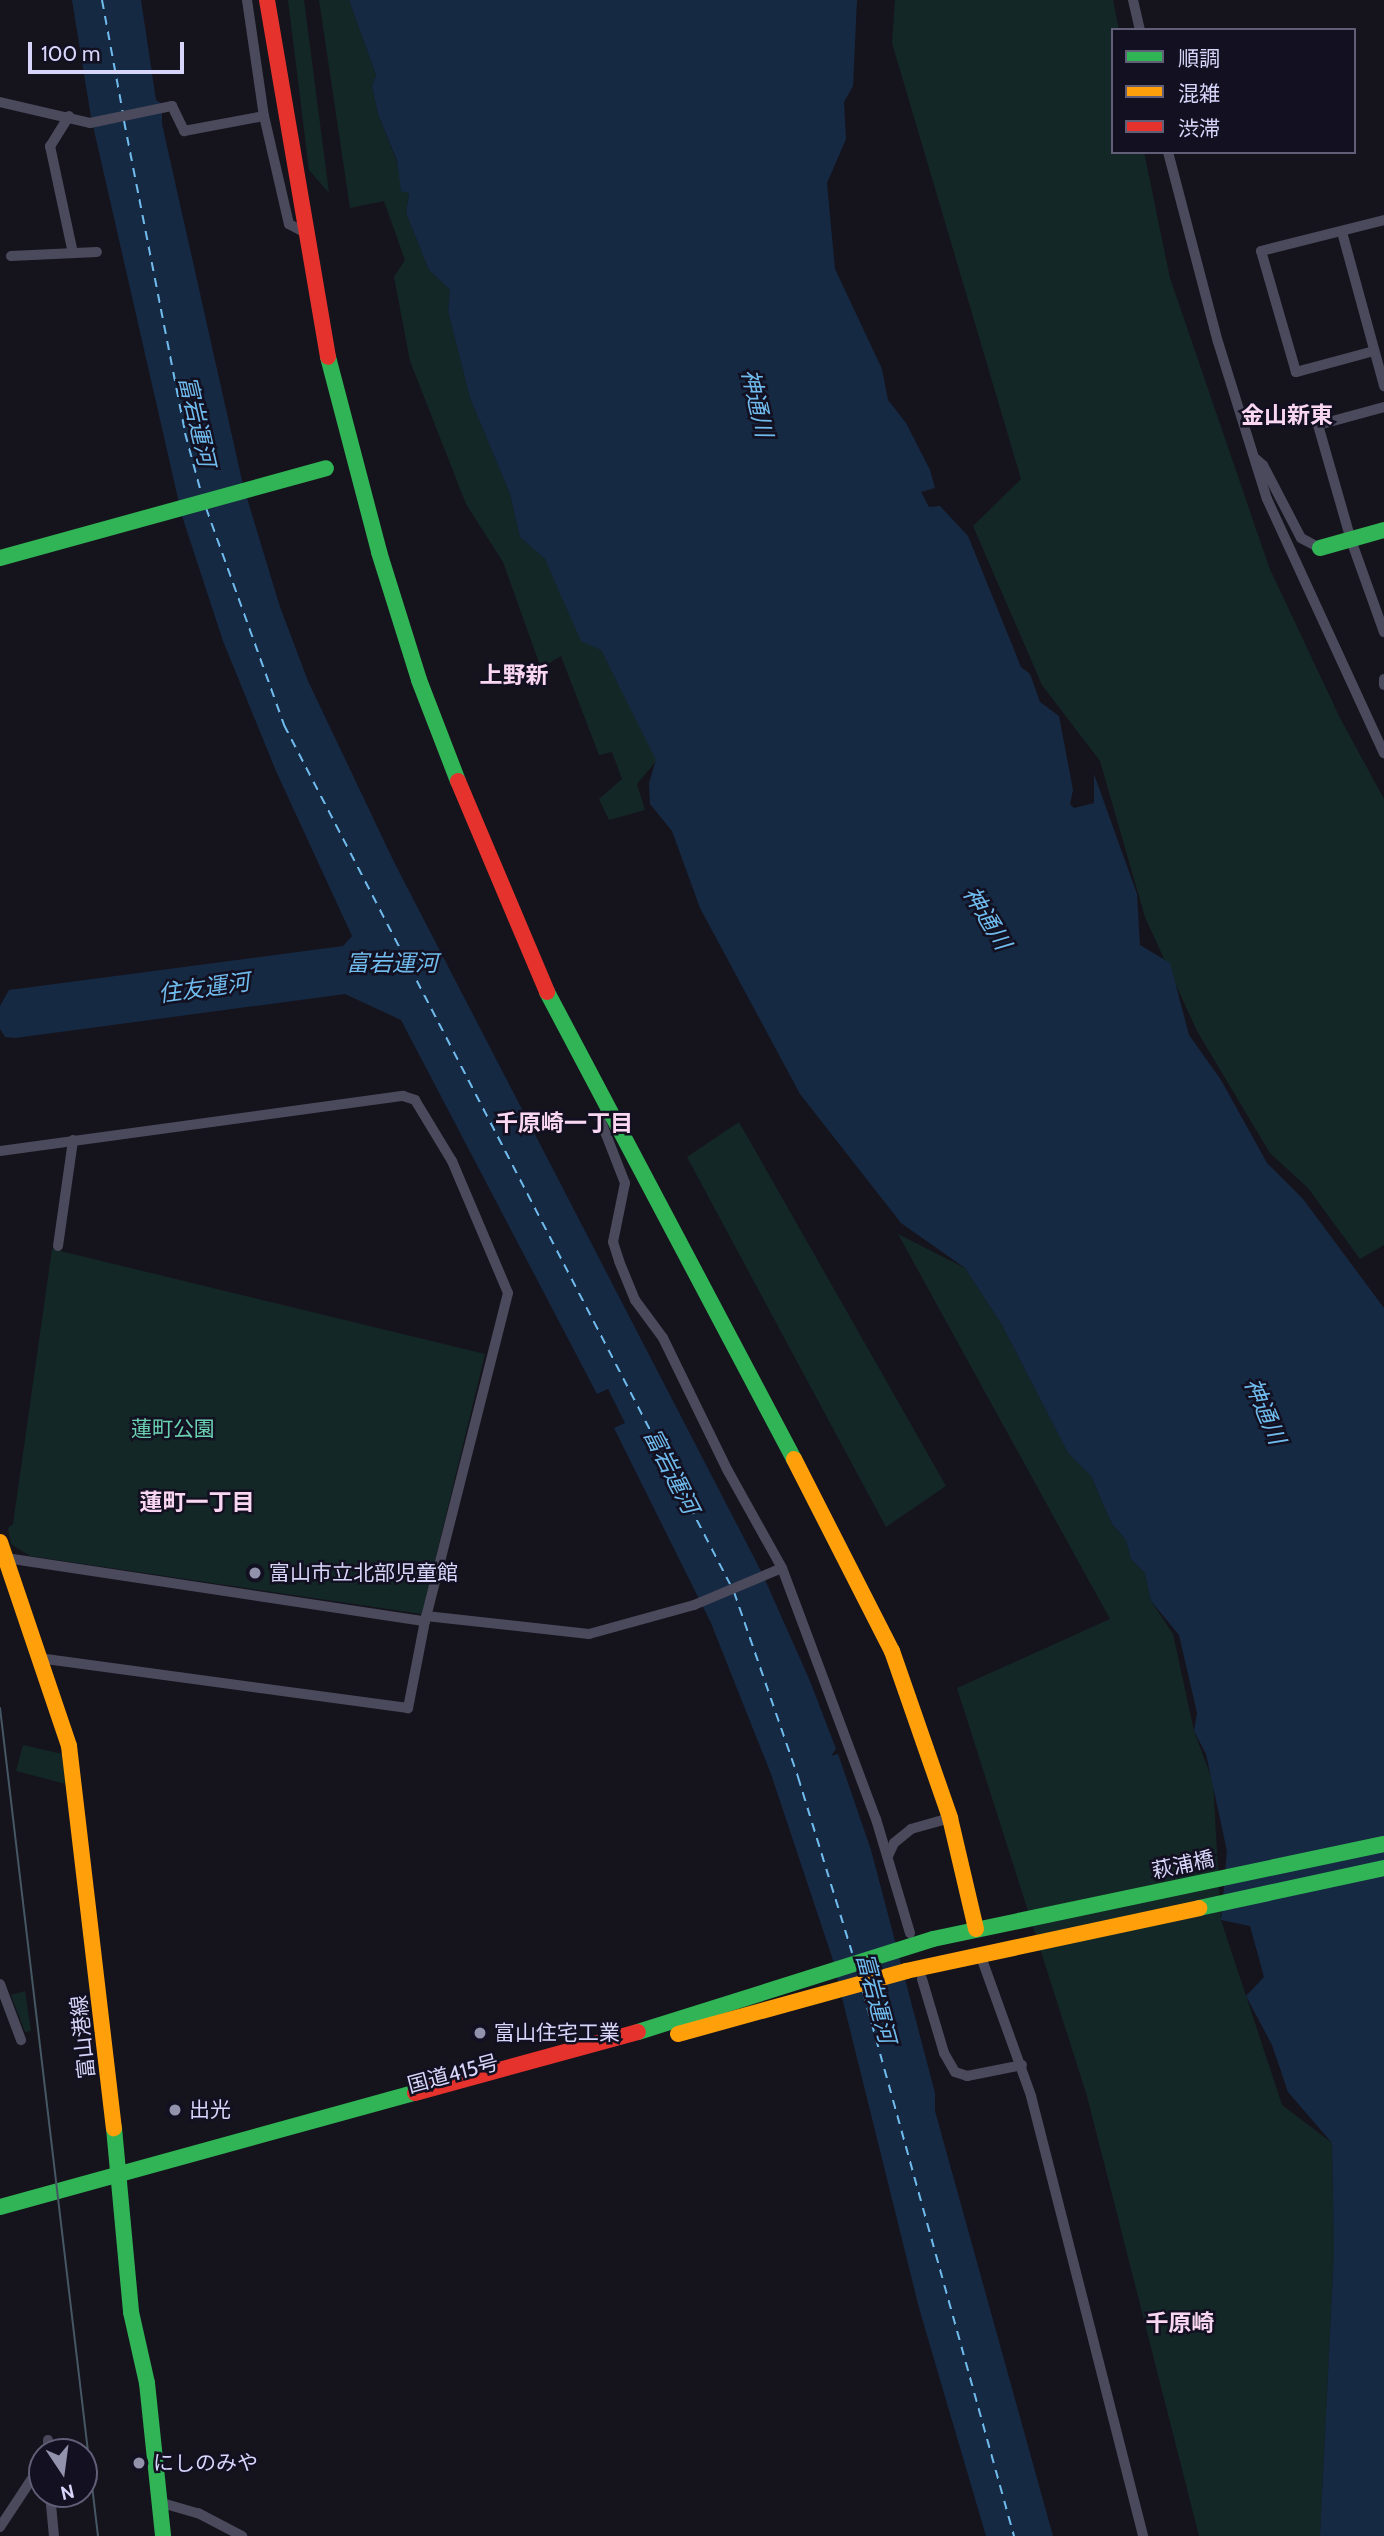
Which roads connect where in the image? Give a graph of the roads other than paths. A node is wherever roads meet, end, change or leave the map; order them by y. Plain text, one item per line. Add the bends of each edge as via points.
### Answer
1 (247, 0) edge
2 (267, 0) edge
3 (1133, 0) edge
4 (1140, 28) edge
5 (0, 102) edge
6 (69, 116) junction
7 (264, 116) junction
8 (1168, 154) edge
9 (1384, 220) edge
10 (302, 230) junction
11 (1342, 232) junction
12 (97, 252) dead end
13 (73, 253) junction
14 (11, 256) dead end
15 (1374, 351) junction
16 (1382, 368) edge
17 (1384, 386) edge
18 (1384, 407) edge
19 (1254, 457) junction
20 (326, 468) dead end
21 (1384, 530) edge
22 (1351, 540) junction
23 (1320, 548) joint
24 (0, 558) edge
25 (1384, 632) edge
26 (1384, 679) edge
27 (1384, 685) edge
28 (1384, 753) edge
29 (605, 1111) junction
30 (73, 1140) junction
31 (0, 1151) edge
32 (58, 1245) dead end
33 (0, 1542) edge
34 (3, 1557) edge
35 (782, 1567) junction
36 (425, 1619) junction
37 (40, 1658) junction
38 (950, 1818) junction
39 (1384, 1844) edge
40 (888, 1856) junction
41 (1384, 1868) edge
42 (983, 1928) junction
43 (910, 1933) dead end
44 (980, 1954) junction
45 (910, 1958) junction
46 (922, 1979) dead end
47 (0, 1984) edge
48 (21, 2040) dead end
49 (1022, 2065) junction
50 (117, 2183) junction
51 (0, 2207) edge
52 (0, 2219) edge
53 (28, 2486) edge
54 (162, 2503) junction
55 (51, 2508) edge
56 (0, 2527) edge
57 (54, 2536) edge
58 (163, 2536) edge
59 (242, 2536) edge
60 (1143, 2536) edge

1 - 7 street
2 - 10 main road
3 - 4 street
5 - 6 street
6 - 7 street via 90,123 172,106 184,131
6 - 13 street via 50,146
7 - 10 street via 289,224
8 - 19 street via 1191,250
9 - 11 street
10 - 29 main road via 340,410 419,680 489,862
11 - 15 street
11 - 15 street via 1261,251 1296,372
12 - 13 street
13 - 14 street
15 - 16 street
16 - 17 street
18 - 22 street via 1318,425
19 - 23 street via 1264,465 1301,538
19 - 28 street via 1267,499
20 - 24 main road
21 - 22 main road
22 - 23 main road
22 - 25 street
26 - 27 street
29 - 35 street via 600,1119 625,1183 613,1242 619,1261 635,1300 663,1338 728,1471
29 - 38 main road via 734,1343 886,1639
30 - 31 street
30 - 32 street
30 - 36 street via 403,1096 415,1100 452,1161 508,1293
33 - 34 main road, 富山港線
34 - 36 street
34 - 37 main road, 富山港線
35 - 36 street via 694,1605 589,1634
35 - 40 street
36 - 37 street via 408,1708
37 - 50 main road, 富山港線 via 69,1746
38 - 40 street via 911,1829 894,1843
38 - 42 main road
39 - 42 main road, 萩浦橋
40 - 43 street
41 - 44 main road, 国道415号
42 - 45 main road, 国道415号
44 - 45 main road, 国道415号
44 - 49 street
45 - 50 main road, 国道415号 via 835,1991
45 - 50 main road, 国道415号 via 830,1969 652,2029
46 - 49 street via 944,2053 955,2072 967,2076
47 - 48 street
49 - 60 street
50 - 51 main road, 国道415号
50 - 52 main road, 国道415号
50 - 54 main road, 富山港線 via 131,2312 147,2383
53 - 56 street
54 - 58 main road, 富山港線
54 - 59 street via 198,2512
55 - 57 street

